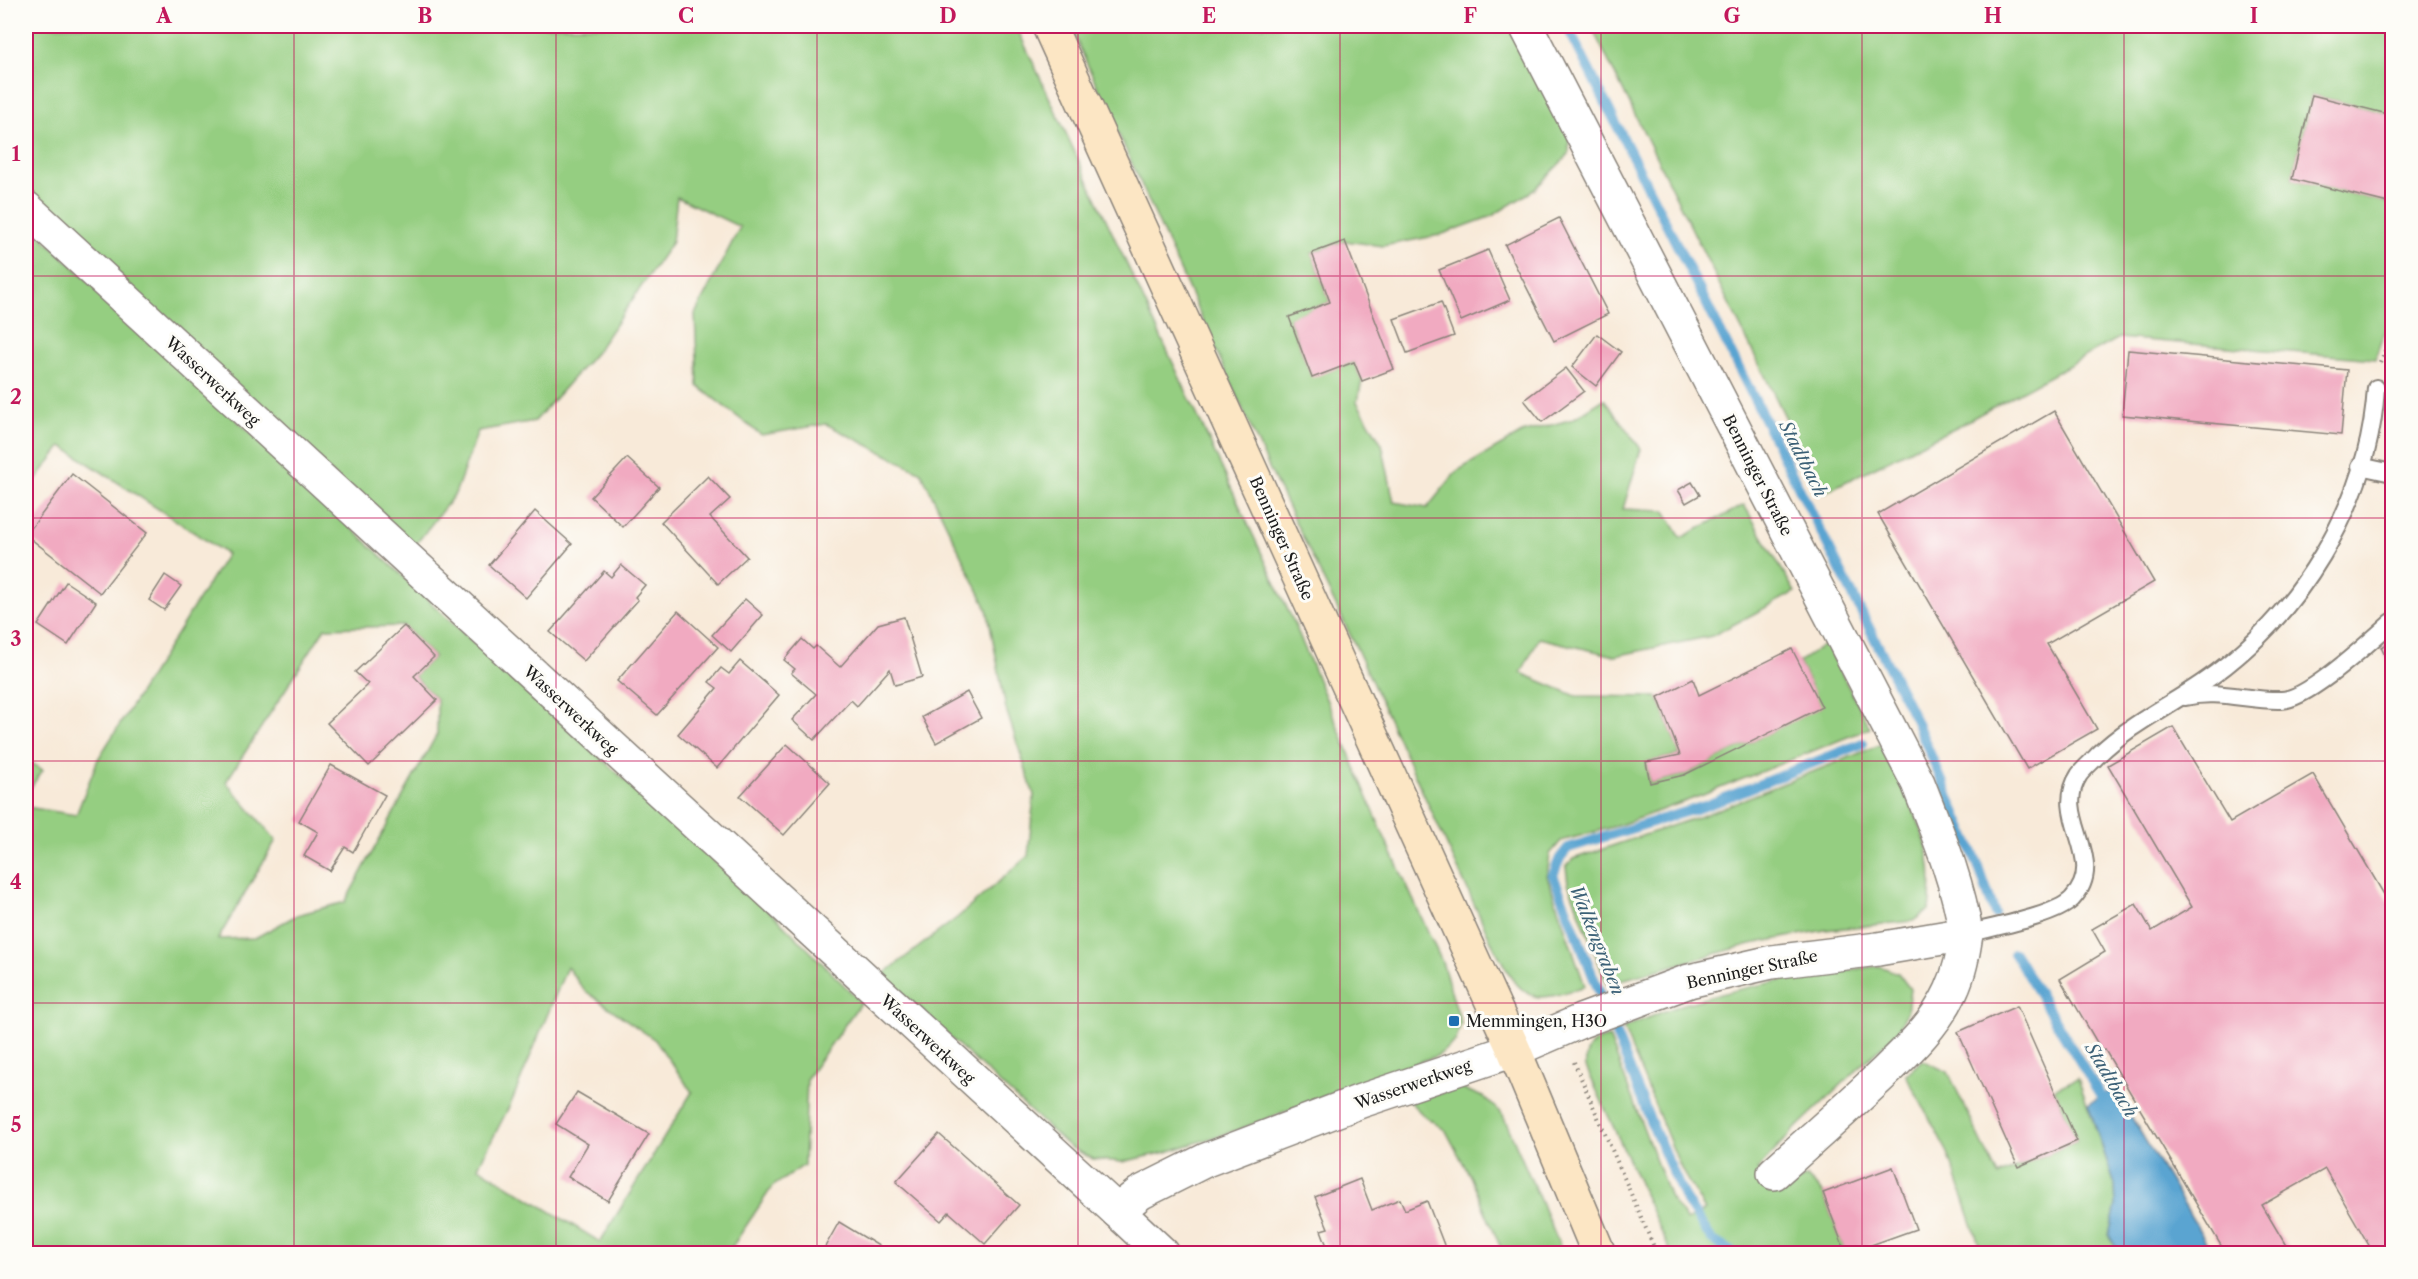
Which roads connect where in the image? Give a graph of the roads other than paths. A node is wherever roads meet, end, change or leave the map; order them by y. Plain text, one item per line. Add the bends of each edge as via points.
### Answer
1 (1049, 26) edge
2 (1526, 26) edge
3 (26, 208) edge
4 (2376, 388) dead end
5 (2360, 466) junction
6 (2392, 473) edge
7 (2392, 622) edge
8 (2178, 698) junction
9 (1965, 934) junction
10 (1514, 1050) junction
11 (1774, 1173) dead end
12 (1117, 1211) junction
13 (1163, 1254) edge
14 (1599, 1254) edge

1 - 10 main road, Benninger Straße
2 - 9 street, Benninger Straße via 1918,783 1961,905
3 - 12 street, Wasserwerkweg
4 - 5 lane via 2372,424
5 - 6 lane
5 - 8 lane via 2347,509 2295,596 2233,660
7 - 8 lane via 2325,678 2284,700 2219,693
8 - 9 lane via 2115,739 2079,776 2070,800 2086,871 2082,886 2072,899 2060,909
9 - 10 street, Benninger Straße via 1772,962 1689,981
9 - 11 street, Benninger Straße via 1962,964 1935,1019 1885,1071
10 - 12 street, Wasserwerkweg via 1360,1101 1206,1160 1140,1193
10 - 14 main road, Benninger Straße
12 - 13 street, Wasserwerkweg

